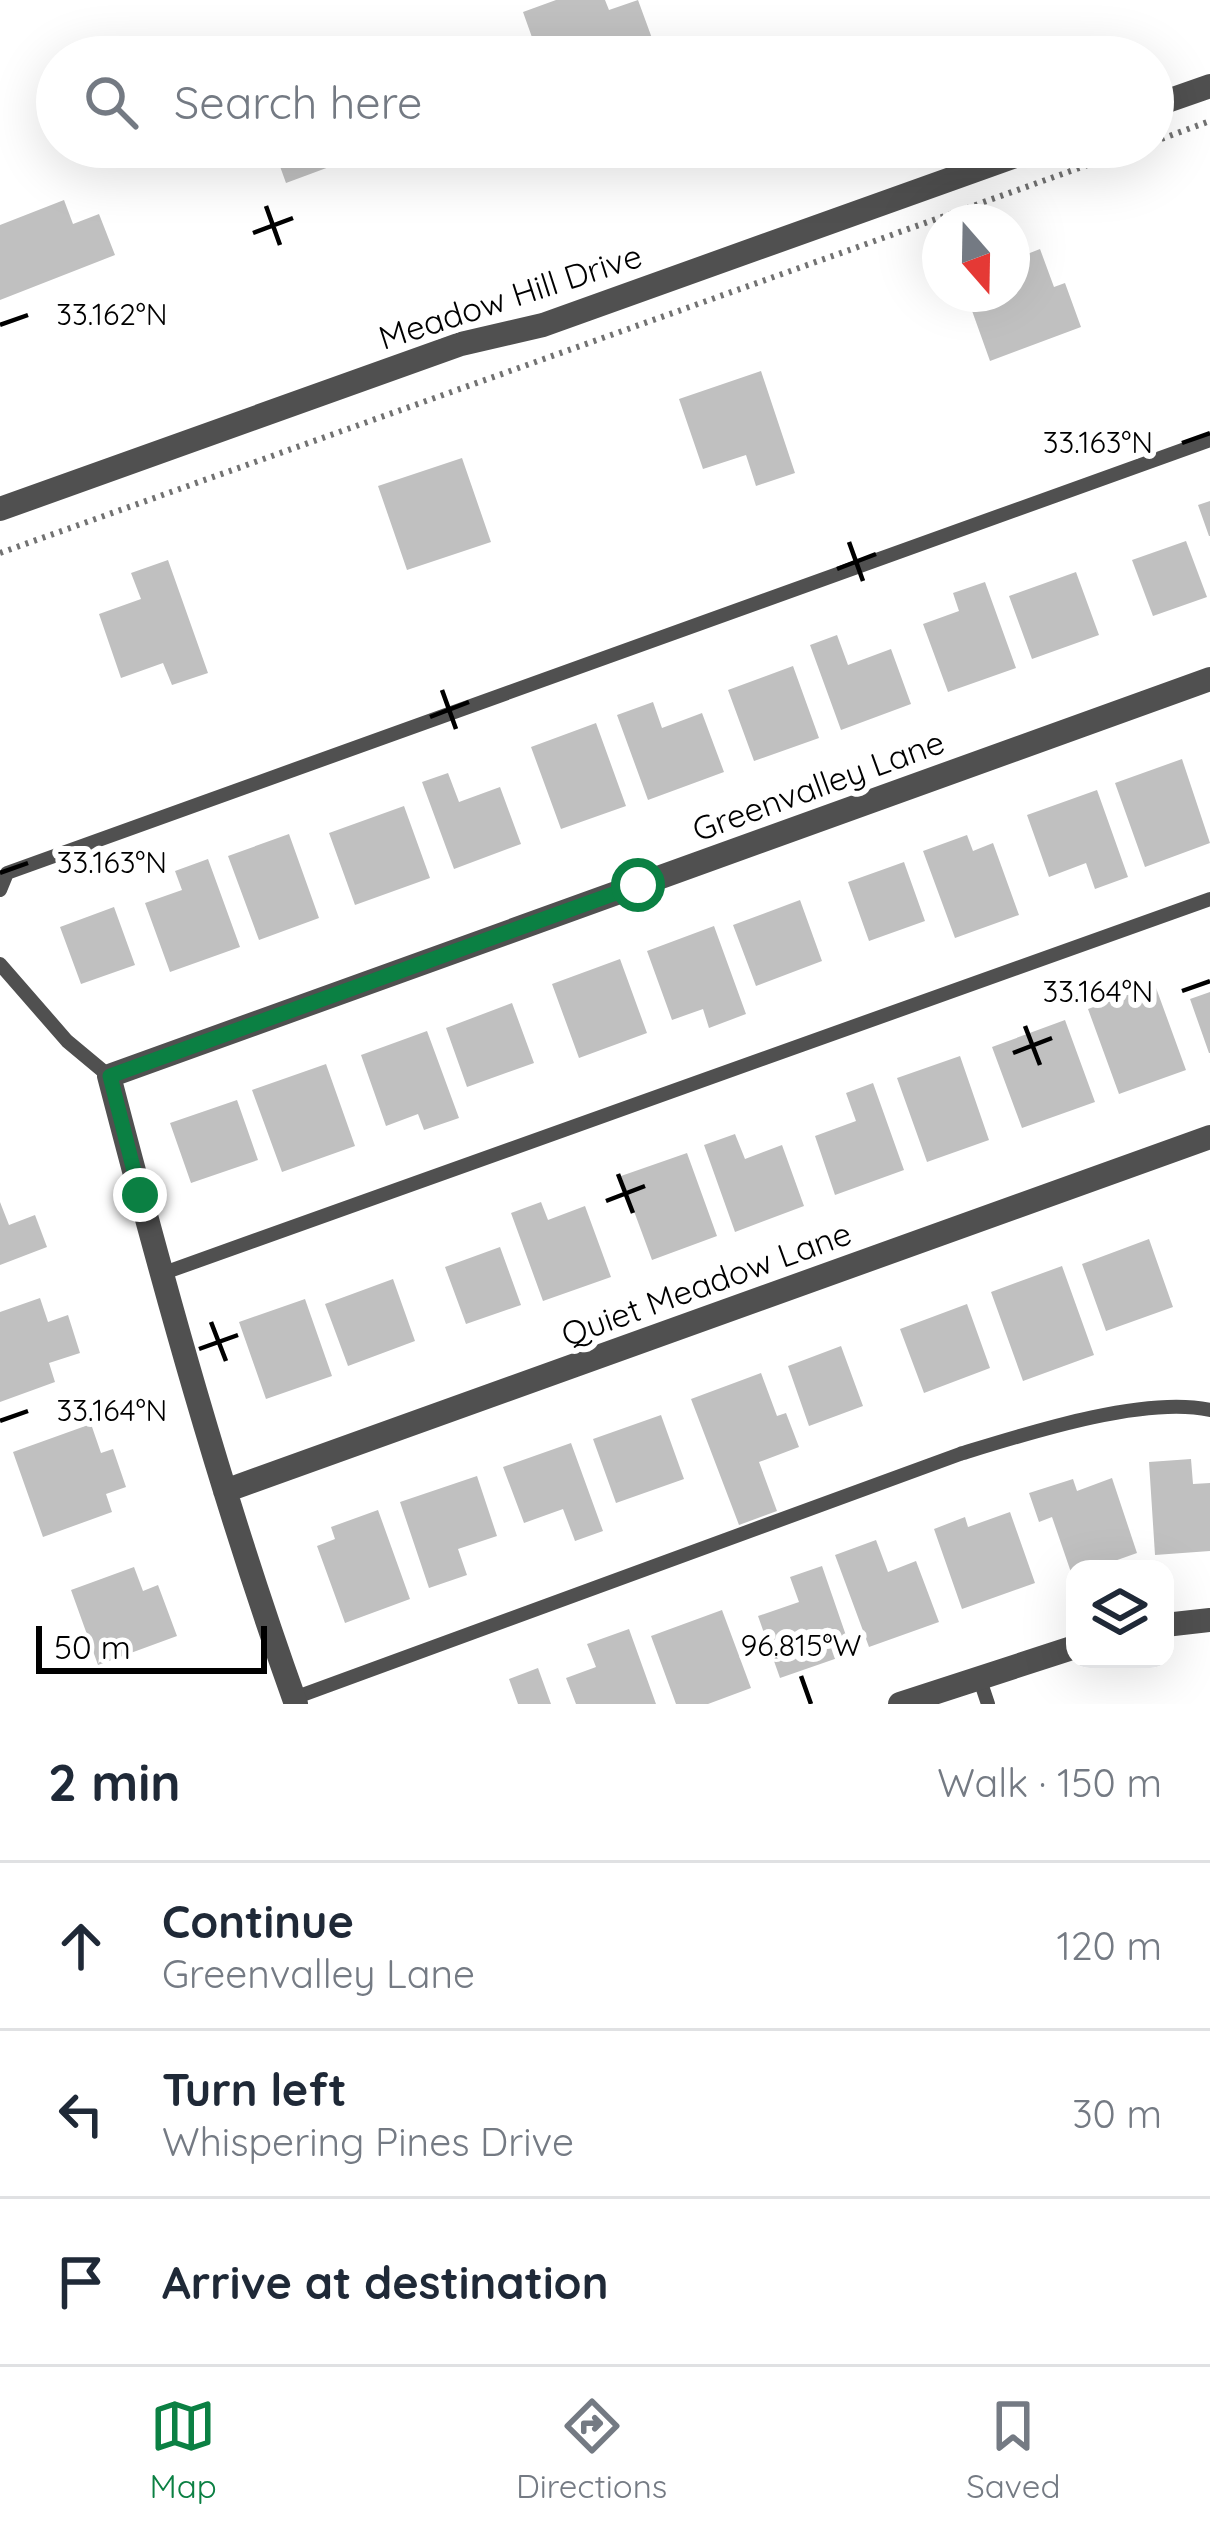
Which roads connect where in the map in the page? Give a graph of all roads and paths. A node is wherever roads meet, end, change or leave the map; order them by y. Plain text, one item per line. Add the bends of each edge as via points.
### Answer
1 (1210, 86) edge
2 (1174, 99) edge
3 (1210, 122) edge
4 (1174, 135) edge
5 (981, 168) edge
6 (1079, 168) edge
7 (1210, 440) edge
8 (0, 508) edge
9 (0, 553) edge
10 (1210, 680) edge
11 (0, 890) edge
12 (1210, 899) edge
13 (0, 964) edge
14 (110, 1076) junction
15 (1210, 1137) edge
16 (161, 1274) junction
17 (1210, 1410) edge
18 (225, 1491) junction
19 (1210, 1621) edge
20 (1174, 1624) edge
21 (1066, 1650) edge
22 (979, 1677) junction
23 (295, 1701) edge
24 (901, 1704) edge
25 (988, 1704) edge

1 - 2 street
3 - 4 path
5 - 8 street, Meadow Hill Drive
6 - 9 path
7 - 11 lane via 7,873
10 - 14 street, Greenvalley Lane
12 - 16 lane
13 - 14 lane
14 - 16 street
15 - 18 street, Quiet Meadow Lane
16 - 18 street
17 - 23 lane via 1184,1404 1004,1440
18 - 23 street
19 - 20 street
21 - 22 street
22 - 24 street
22 - 25 lane

